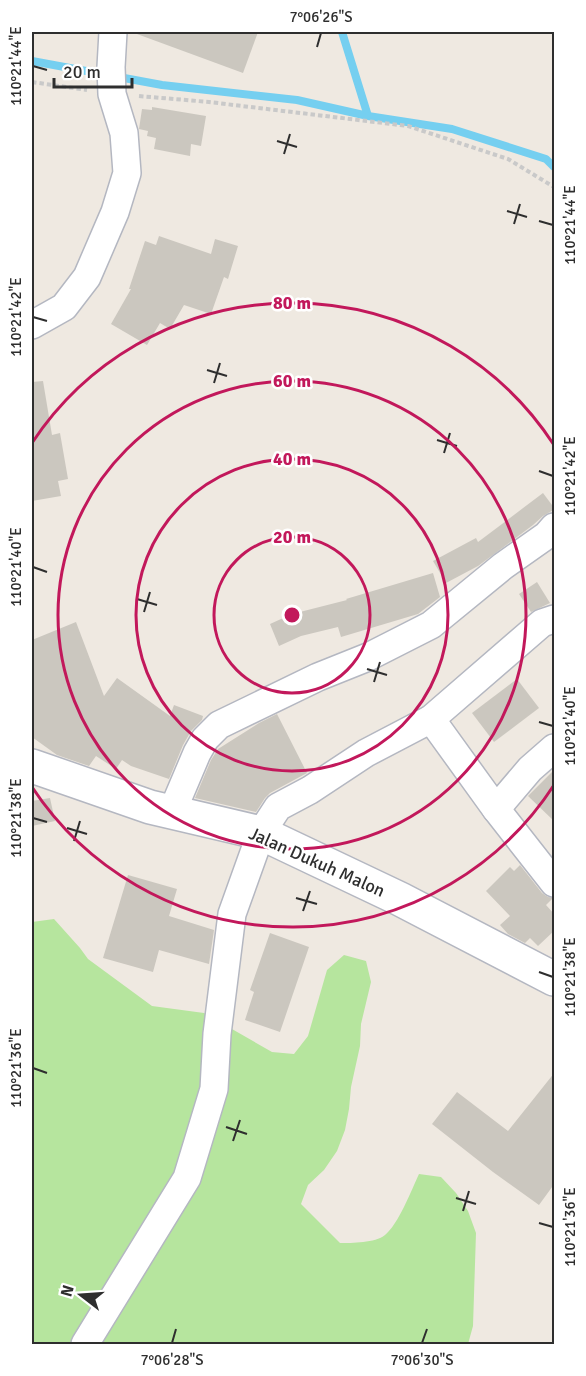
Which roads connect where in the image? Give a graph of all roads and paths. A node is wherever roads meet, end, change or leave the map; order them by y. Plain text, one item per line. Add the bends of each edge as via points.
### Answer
1 (113, 32) edge
2 (111, 81) junction
3 (32, 82) edge
4 (555, 187) edge
5 (32, 325) edge
6 (555, 528) edge
7 (555, 619) edge
8 (431, 719) junction
9 (555, 748) edge
10 (32, 766) edge
11 (496, 809) junction
12 (171, 812) junction
13 (261, 833) junction
14 (555, 883) edge
15 (554, 976) edge
16 (85, 1344) edge

1 - 2 street
2 - 3 path
2 - 4 path via 209,102 408,126 508,159
2 - 5 street via 124,133 127,173 115,212 87,277 64,307
6 - 12 street via 431,625 219,725 197,753
7 - 8 street via 542,623
8 - 11 street
8 - 13 street via 278,807
9 - 11 street via 530,769
10 - 12 street, Jalan Dukuh Malon
11 - 14 street
12 - 13 street, Jalan Dukuh Malon
13 - 15 street, Jalan Dukuh Malon
13 - 16 street via 232,914 214,1089 187,1178

